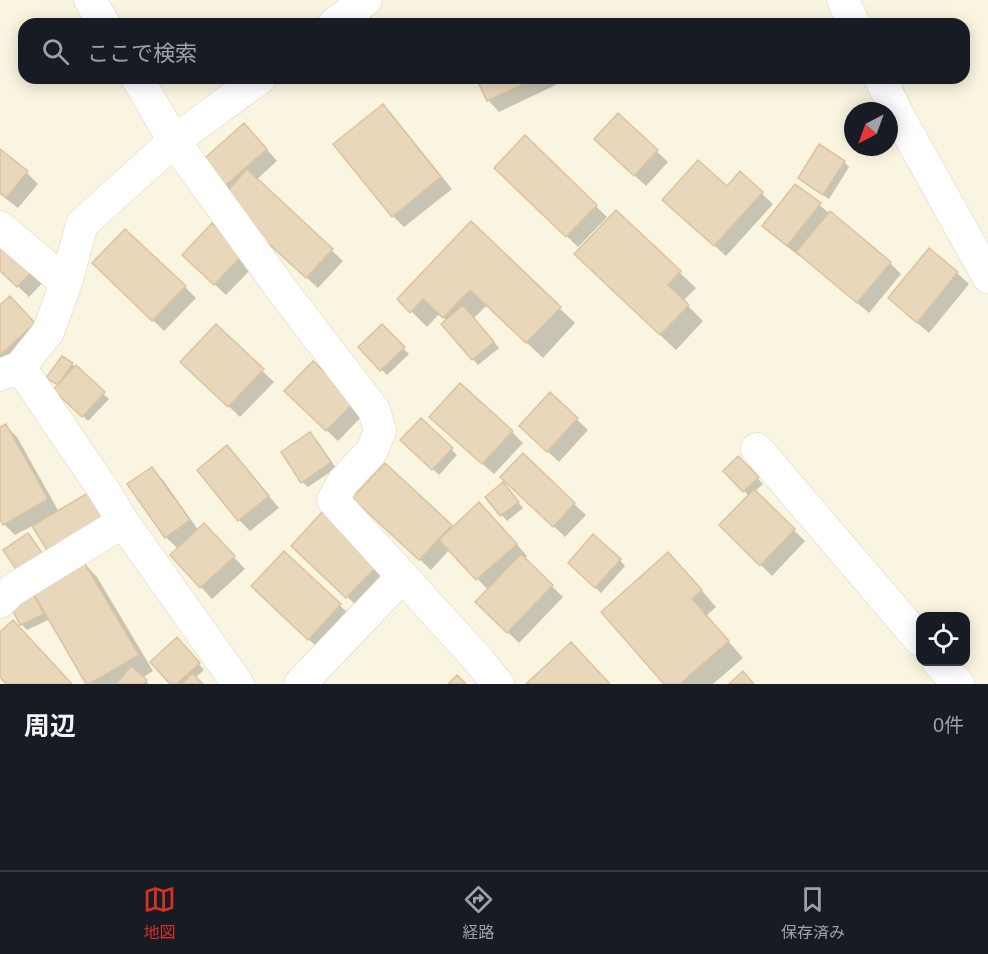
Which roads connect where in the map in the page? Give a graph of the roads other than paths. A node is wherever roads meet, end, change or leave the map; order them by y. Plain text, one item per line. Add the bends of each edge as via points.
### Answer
1 (90, 0) edge
2 (366, 0) edge
3 (843, 0) edge
4 (100, 18) edge
5 (342, 18) edge
6 (851, 18) edge
7 (141, 84) edge
8 (252, 84) edge
9 (883, 84) edge
10 (174, 141) junction
11 (0, 227) edge
12 (988, 277) edge
13 (66, 283) junction
14 (10, 371) edge
15 (757, 449) dead end
16 (123, 522) junction
17 (402, 577) junction
18 (0, 602) edge
19 (916, 634) edge
20 (941, 666) edge
21 (238, 684) edge
22 (300, 684) edge
23 (498, 684) edge
24 (957, 684) edge

1 - 4 street
2 - 5 street
3 - 6 street
7 - 10 street
8 - 10 street
9 - 12 street
10 - 13 street via 82,224
10 - 17 street via 374,410 380,431 370,452 343,482 333,500
11 - 13 street
13 - 14 street via 48,332
14 - 16 street via 107,495
15 - 19 street
16 - 18 street via 12,590
16 - 21 street
17 - 22 street
17 - 23 street
20 - 24 street

